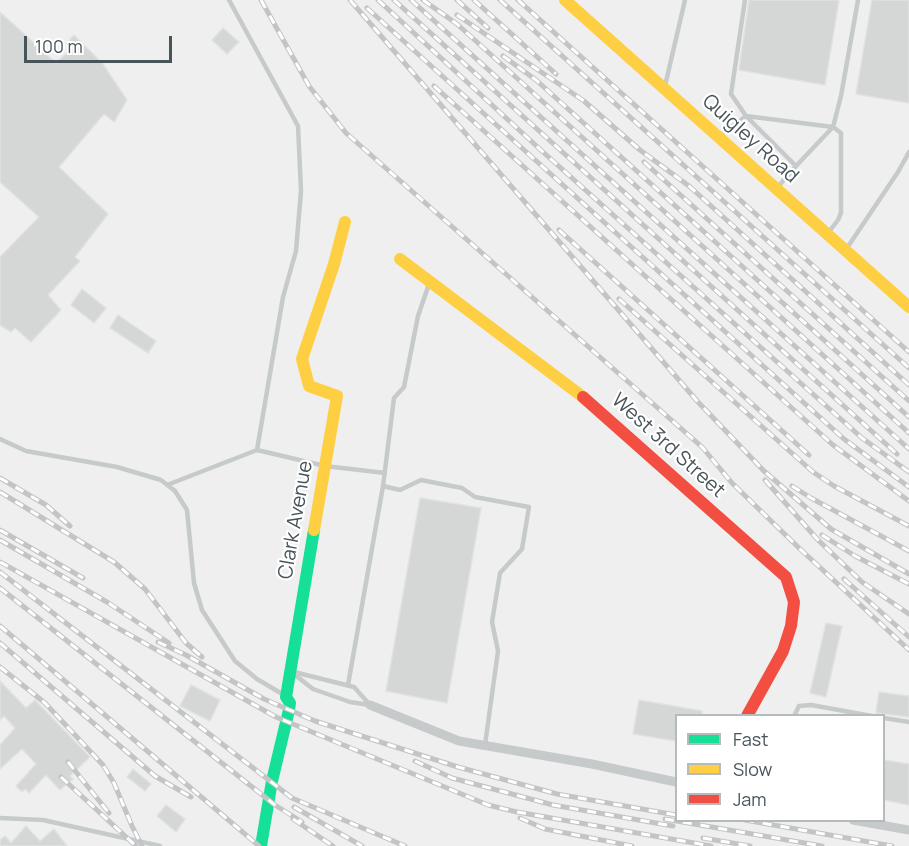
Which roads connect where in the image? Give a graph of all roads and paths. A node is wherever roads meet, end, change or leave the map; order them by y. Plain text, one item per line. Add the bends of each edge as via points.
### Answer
1 (229, 0) edge
2 (565, 0) edge
3 (685, 0) edge
4 (745, 0) edge
5 (858, 0) edge
6 (664, 88) junction
7 (746, 116) junction
8 (833, 127) junction
9 (718, 137) junction
10 (909, 152) edge
11 (796, 166) junction
12 (776, 189) junction
13 (345, 222) dead end
14 (827, 234) junction
15 (845, 250) junction
16 (400, 259) dead end
17 (430, 281) junction
18 (909, 307) edge
19 (0, 439) edge
20 (257, 450) junction
21 (325, 466) junction
22 (385, 473) junction
23 (167, 484) junction
24 (383, 486) junction
25 (290, 671) junction
26 (348, 685) junction
27 (286, 697) junction
28 (370, 705) junction
29 (748, 714) edge
30 (795, 714) edge
31 (861, 714) edge
32 (885, 718) edge
33 (909, 722) edge
34 (485, 746) junction
35 (675, 782) edge
36 (0, 818) edge
37 (864, 822) edge
38 (909, 830) edge
39 (159, 846) edge
40 (261, 846) edge

1 - 20 lane via 298,126 301,191 296,251 282,297
2 - 6 street, Quigley Road
3 - 6 lane
4 - 7 lane via 731,94
5 - 8 lane
6 - 9 street, Quigley Road
7 - 8 lane
7 - 9 lane
7 - 11 lane
8 - 11 lane
8 - 14 lane via 841,133 841,213
9 - 12 street, Quigley Road
10 - 15 lane
11 - 12 lane
12 - 14 street, Quigley Road
13 - 21 street, Clark Avenue via 302,359 309,386 337,396
14 - 15 street, Quigley Road
15 - 18 street, Quigley Road
16 - 17 street, West 3rd Street
17 - 22 lane via 417,316 404,387 394,398
17 - 29 street, West 3rd Street via 592,404 786,577 794,602 791,626 783,651
19 - 23 lane via 26,451 117,467
20 - 21 lane
20 - 23 lane
21 - 22 lane
21 - 25 street, Clark Avenue
22 - 24 lane
23 - 27 lane via 187,510 194,583 202,610 235,661
24 - 26 lane
24 - 34 lane via 400,490 421,480 462,488 475,497 529,507 522,549 500,573 492,622 498,651
25 - 26 lane
25 - 27 street, Clark Avenue
25 - 28 lane via 313,689
26 - 28 lane
27 - 40 street, Clark Avenue via 289,710
28 - 34 street via 459,741
30 - 31 lane via 799,706 811,705
32 - 33 lane
34 - 35 street
36 - 39 lane via 43,820
37 - 38 street

